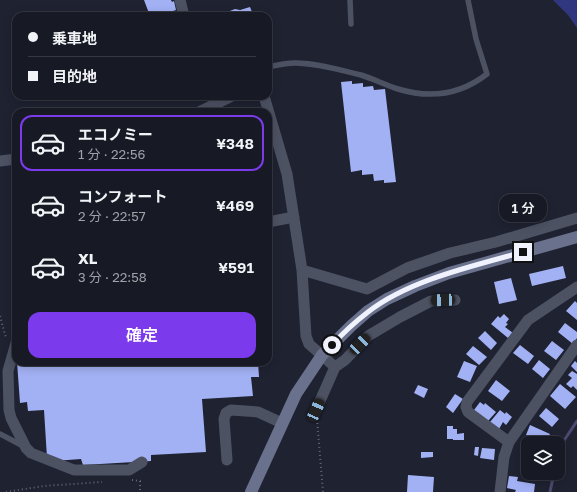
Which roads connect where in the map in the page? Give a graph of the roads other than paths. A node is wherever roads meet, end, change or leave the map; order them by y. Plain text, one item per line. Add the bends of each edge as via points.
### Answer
1 (180, 0) edge
2 (350, 0) edge
3 (468, 0) edge
4 (183, 12) edge
5 (351, 24) dead end
6 (272, 66) edge
7 (224, 100) edge
8 (207, 108) edge
9 (272, 123) edge
10 (12, 160) edge
11 (0, 161) edge
12 (294, 217) junction
13 (577, 218) edge
14 (272, 221) edge
15 (577, 237) edge
16 (302, 270) junction
17 (577, 287) edge
18 (455, 300) dead end
19 (577, 345) edge
20 (322, 355) junction
21 (12, 356) edge
22 (335, 367) junction
23 (316, 410) road end
24 (282, 423) junction
25 (0, 434) edge
26 (509, 442) junction
27 (26, 448) junction
28 (227, 460) dead end
29 (142, 462) dead end
30 (251, 492) edge
31 (500, 492) edge

1 - 4 street
2 - 5 lane
3 - 6 lane via 487,74 451,92 420,94 398,89 362,75 306,64
7 - 8 street
9 - 12 street via 287,174
10 - 11 street
12 - 14 street
12 - 16 street
13 - 16 street via 450,253 407,268 367,289
15 - 20 street via 449,273 415,286 368,311
16 - 20 street via 306,336 309,344
17 - 26 street via 528,320 466,402 468,412
18 - 22 street via 431,301 400,317 368,336
19 - 26 street
20 - 22 street
20 - 24 street via 296,394
21 - 27 street via 8,371 11,418
22 - 23 street
24 - 28 street via 258,412 232,410 226,413 224,419
24 - 30 street
25 - 27 lane
26 - 31 street via 504,457
27 - 29 street via 31,453 74,470 129,470

